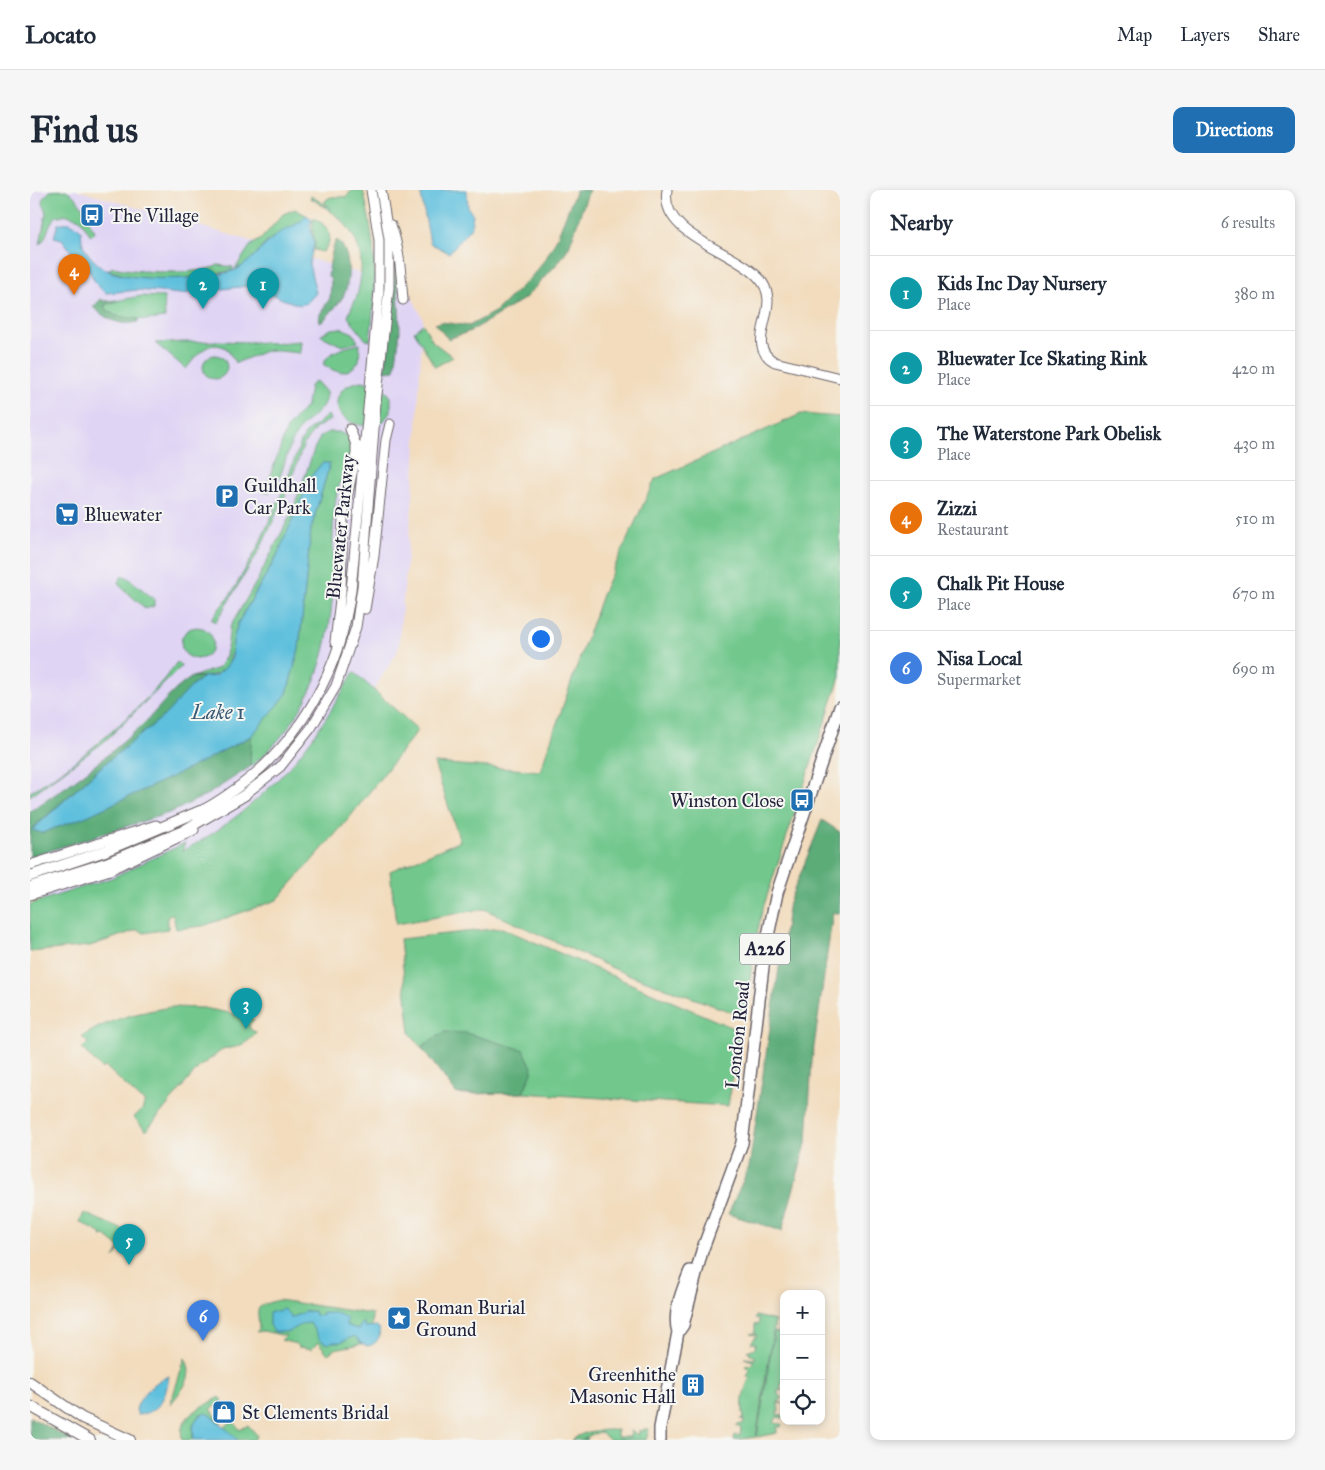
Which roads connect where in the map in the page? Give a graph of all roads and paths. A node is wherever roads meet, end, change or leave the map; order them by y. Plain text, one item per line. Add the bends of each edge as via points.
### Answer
1 (371, 190) edge
2 (381, 190) edge
3 (667, 190) edge
4 (385, 209) junction
5 (403, 300) dead end
6 (840, 378) edge
7 (390, 424) dead end
8 (350, 429) dead end
9 (367, 465) junction
10 (330, 669) junction
11 (336, 686) junction
12 (840, 707) edge
13 (245, 795) junction
14 (200, 811) junction
15 (30, 865) edge
16 (30, 876) edge
17 (30, 887) edge
18 (30, 895) edge
19 (30, 1382) edge
20 (30, 1406) edge
21 (660, 1428) junction
22 (90, 1440) edge
23 (130, 1440) edge
24 (654, 1440) edge
25 (660, 1440) edge

1 - 9 street, Bluewater Parkway via 379,240
2 - 4 street, Bluewater Parkway
3 - 6 street via 667,206 676,222 746,267 765,286 769,297 762,352 775,362
4 - 5 street via 396,239
4 - 9 street, Bluewater Parkway via 391,261 388,313
7 - 11 street via 365,607 358,636
8 - 10 street via 356,454 343,516 340,614
9 - 10 street, Bluewater Parkway via 348,612
9 - 11 street, Bluewater Parkway via 360,608
10 - 14 street, Bluewater Parkway via 304,719 282,749 252,777
11 - 13 street, Bluewater Parkway via 311,728 280,767
12 - 21 main road, London Road / A226 via 777,893 765,950 742,1142 702,1251 683,1325 678,1332
13 - 17 main road via 182,831 106,863
13 - 18 street, Bluewater Parkway via 179,839 110,870
14 - 15 street, Bluewater Parkway
14 - 16 main road via 104,851
19 - 23 main road via 82,1418
20 - 22 main road
21 - 24 main road, London Road
21 - 25 main road, London Road

